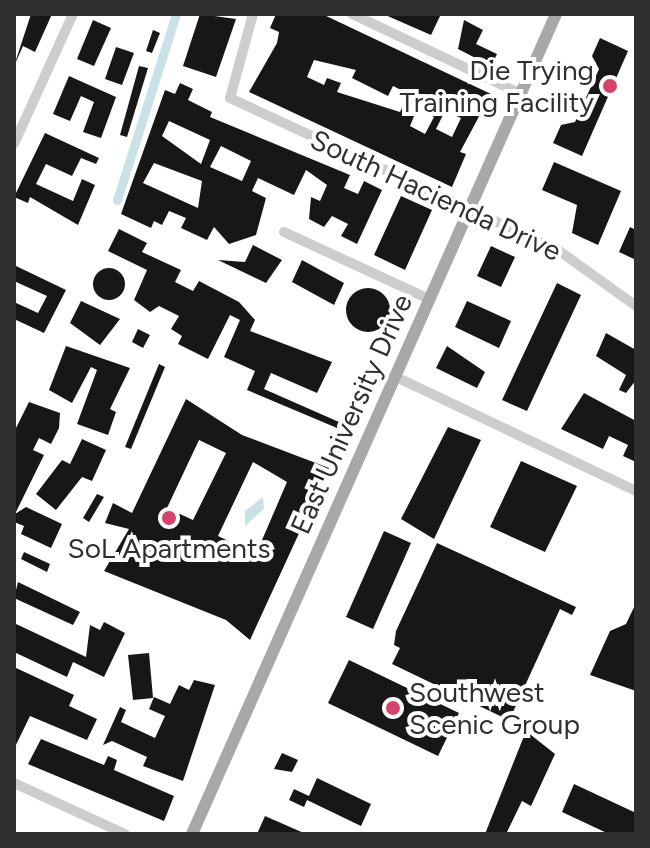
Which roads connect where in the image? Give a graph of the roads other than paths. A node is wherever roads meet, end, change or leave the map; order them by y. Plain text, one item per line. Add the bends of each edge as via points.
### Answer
1 (73, 14) edge
2 (253, 14) edge
3 (352, 14) edge
4 (556, 14) edge
5 (521, 94) junction
6 (14, 144) edge
7 (469, 211) junction
8 (284, 232) dead end
9 (429, 299) junction
10 (636, 306) edge
11 (394, 376) junction
12 (636, 491) edge
13 (14, 783) edge
14 (125, 834) edge
15 (192, 834) edge

1 - 6 street
2 - 7 street, South Hacienda Drive via 228,95
3 - 5 street
4 - 5 main road, East University Drive
5 - 7 main road, East University Drive
7 - 9 main road, East University Drive
7 - 10 street, South Hacienda Drive via 581,263
8 - 9 street
9 - 11 main road, East University Drive
11 - 12 street
11 - 15 main road, East University Drive
13 - 14 street

